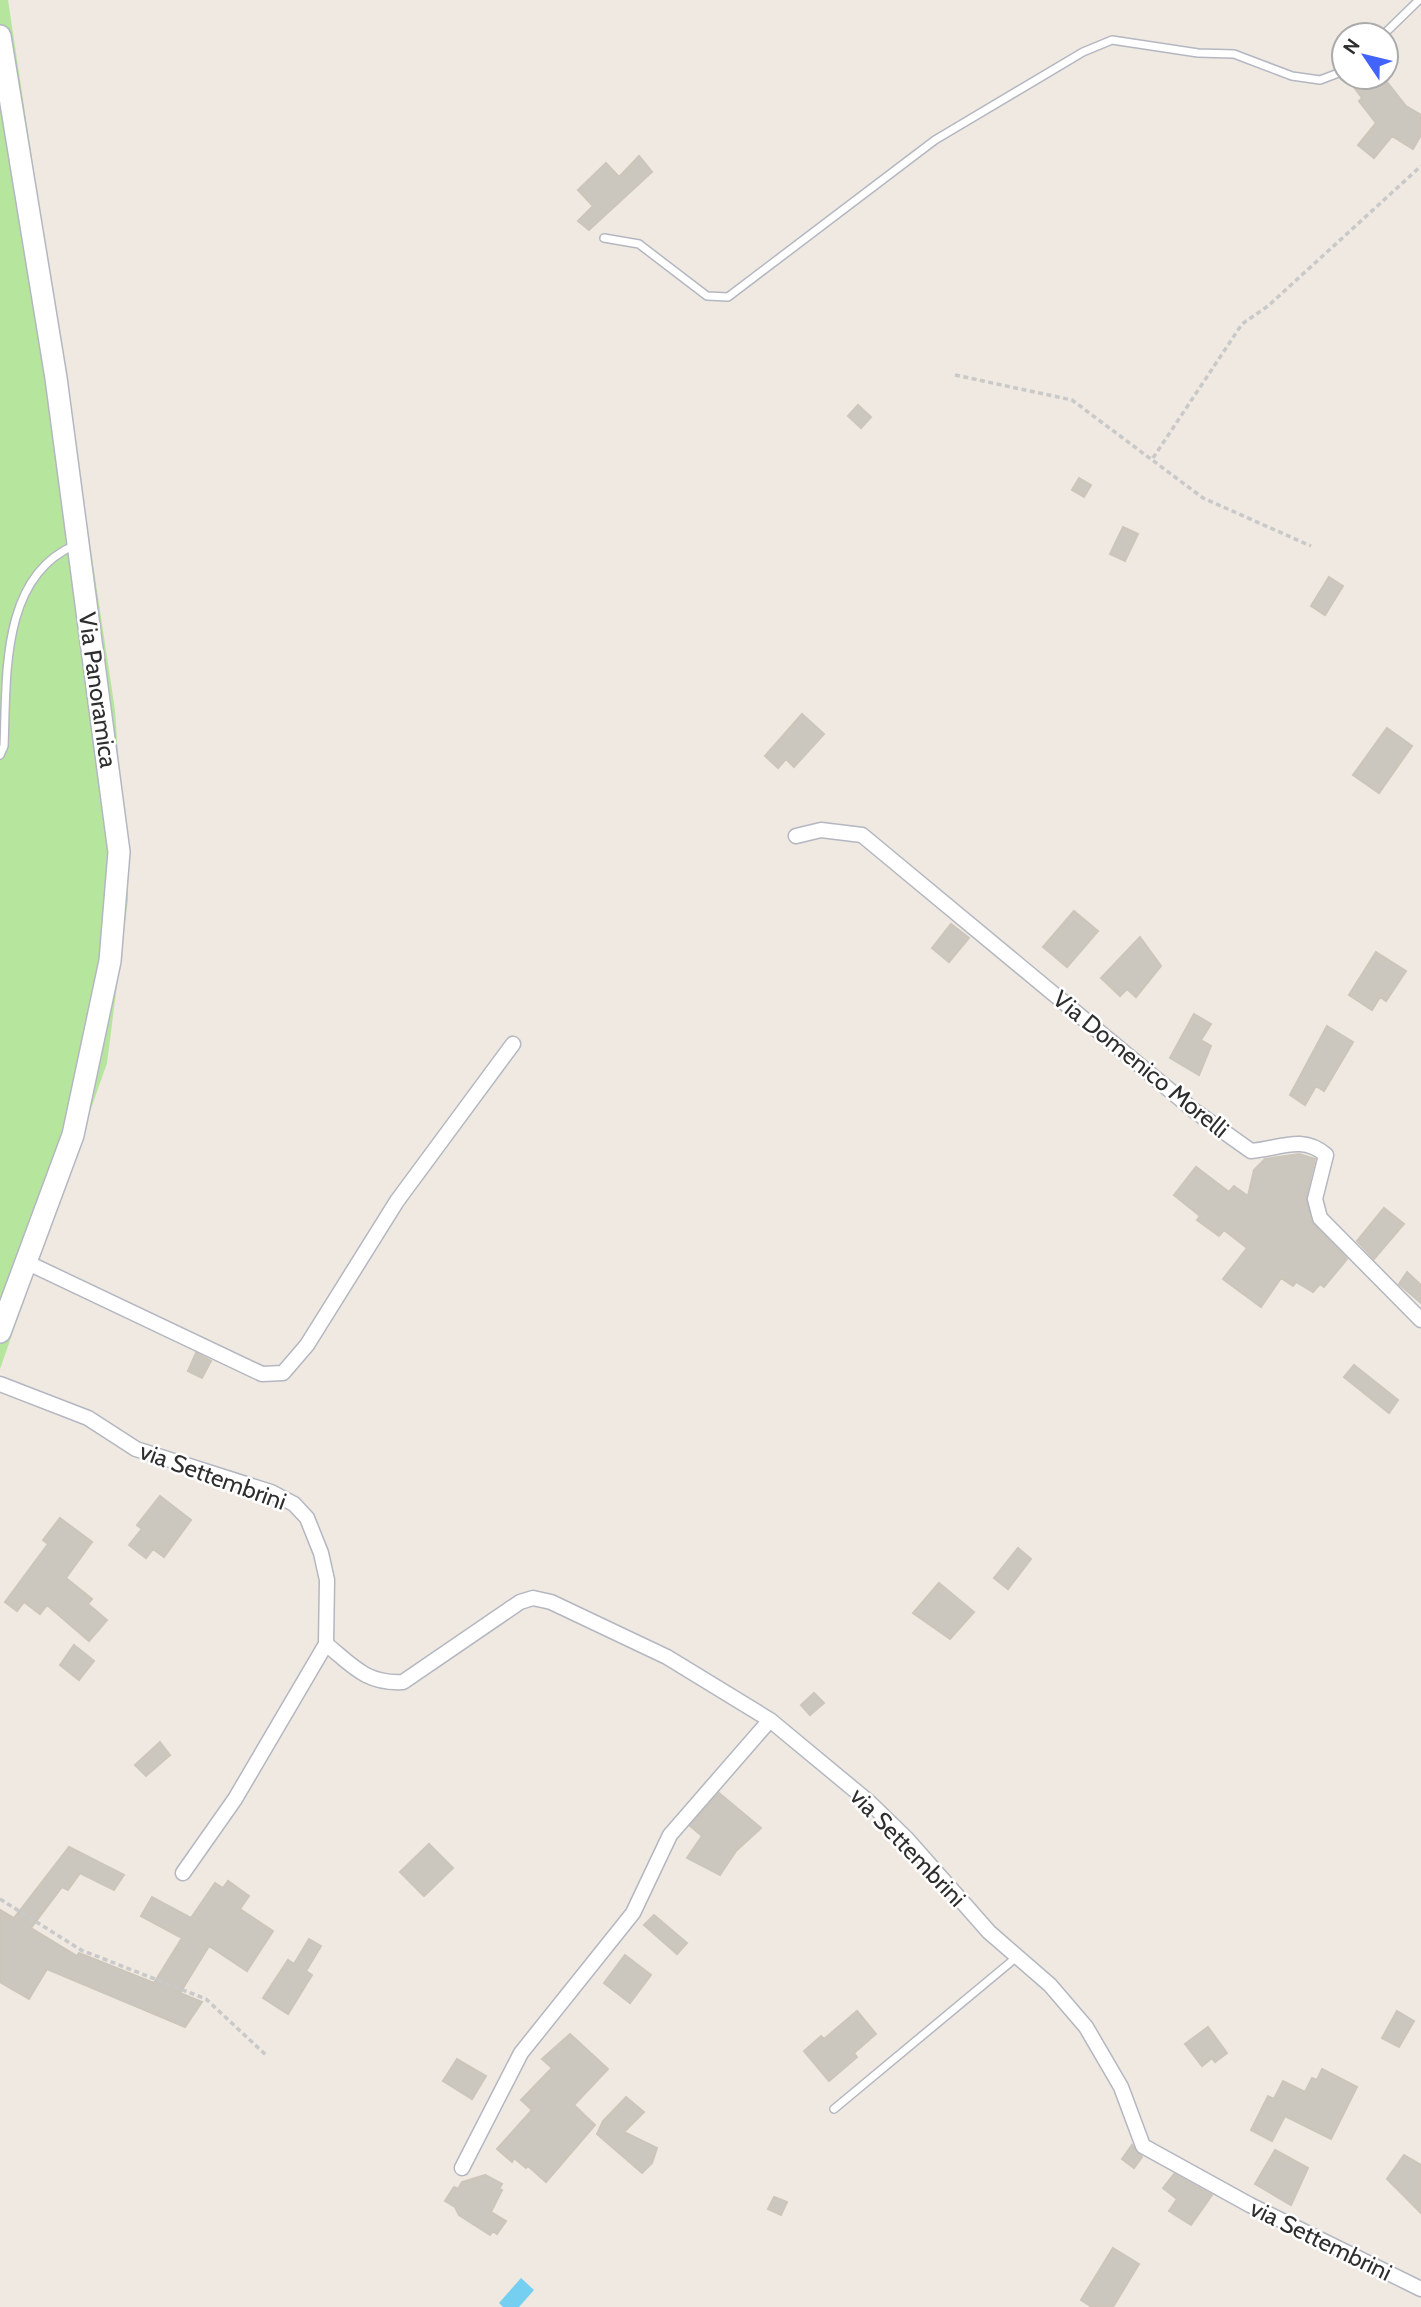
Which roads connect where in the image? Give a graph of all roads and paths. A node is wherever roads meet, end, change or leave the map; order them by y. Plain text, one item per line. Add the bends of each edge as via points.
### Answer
1 (1419, 0) edge
2 (1397, 21) edge
3 (0, 36) edge
4 (1330, 76) edge
5 (1421, 166) edge
6 (604, 238) dead end
7 (955, 375) dead end
8 (1153, 458) junction
9 (77, 544) junction
10 (1311, 545) dead end
11 (0, 755) edge
12 (796, 836) dead end
13 (513, 1044) dead end
14 (26, 1262) junction
15 (1421, 1320) edge
16 (0, 1332) edge
17 (0, 1384) edge
18 (326, 1644) junction
19 (770, 1720) junction
20 (183, 1873) dead end
21 (0, 1899) edge
22 (1019, 1956) junction
23 (267, 2056) dead end
24 (834, 2109) dead end
25 (462, 2168) dead end
26 (1421, 2289) edge

1 - 2 lane
3 - 9 street, Via Panoramica via 50,340
4 - 6 lane via 1320,80 1293,76 1234,54 1112,40 1083,52 936,140 728,297 706,296 639,244
5 - 8 path via 1268,306 1242,324
7 - 8 path via 1072,400
8 - 10 path via 1203,498
9 - 11 lane via 52,555 20,603 9,641
9 - 14 street, Via Panoramica via 119,852 110,961 73,1135
12 - 15 street, Via Domenico Morelli via 821,830 862,835 1196,1112 1251,1151 1298,1143 1320,1150 1326,1155 1315,1199 1320,1218
13 - 14 street via 397,1201 307,1345 283,1373 262,1374
14 - 16 street, Via Panoramica
17 - 18 street, via Settembrini via 88,1418 136,1449 271,1492 294,1504 307,1518 327,1580
18 - 19 street, via Settembrini via 362,1675 383,1683 403,1682 520,1602 533,1598 551,1602 667,1657
18 - 20 street, via Settembrini via 235,1799
19 - 22 street, via Settembrini via 869,1802 989,1932
19 - 25 street via 670,1835 633,1913 521,2053
21 - 23 path via 81,1950 206,1999
22 - 24 lane
22 - 26 street, via Settembrini via 1050,1984 1098,2043 1143,2146 1250,2206

